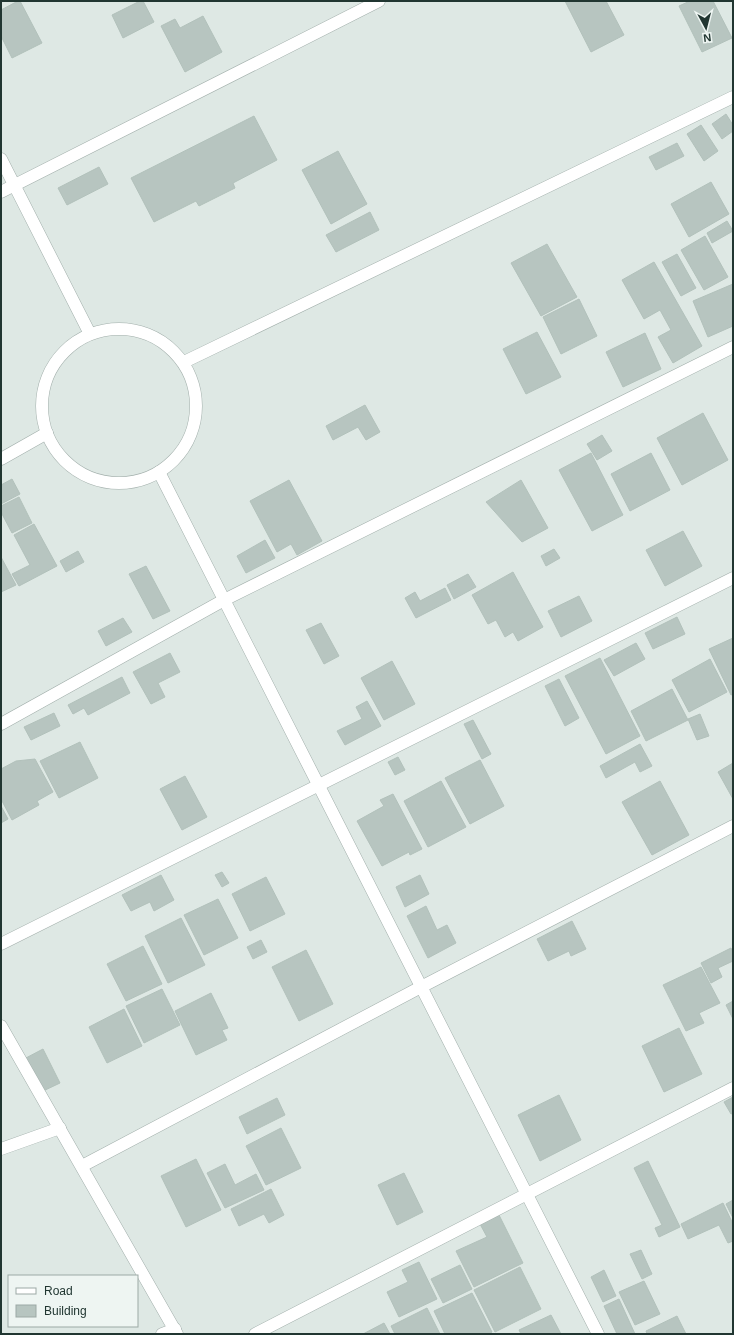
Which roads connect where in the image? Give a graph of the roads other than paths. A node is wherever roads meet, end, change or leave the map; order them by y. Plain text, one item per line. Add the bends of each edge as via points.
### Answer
1 (379, 1) edge
2 (733, 97) edge
3 (1, 159) edge
4 (14, 185) junction
5 (1, 192) edge
6 (90, 334) junction
7 (733, 347) edge
8 (184, 362) junction
9 (47, 434) junction
10 (1, 459) edge
11 (159, 472) junction
12 (733, 578) edge
13 (224, 600) junction
14 (1, 724) edge
15 (320, 785) junction
16 (733, 826) edge
17 (1, 944) edge
18 (421, 987) junction
19 (1, 1026) edge
20 (733, 1088) edge
21 (60, 1128) junction
22 (1, 1149) edge
23 (82, 1166) junction
24 (526, 1194) junction
25 (176, 1332) edge
26 (162, 1334) edge
27 (255, 1334) edge
28 (598, 1334) edge

1 - 4 street
2 - 8 street
3 - 4 street
4 - 5 street
4 - 6 street
6 - 8 street via 115,328 142,332 166,344
6 - 9 street via 69,347 53,365 44,387 42,410
7 - 13 street
8 - 11 street via 194,385 197,410 191,434 178,456
9 - 10 street
9 - 11 street via 58,453 74,468 94,479 116,483 139,480
11 - 13 street
12 - 15 street
13 - 14 street
13 - 15 street
15 - 17 street
15 - 18 street
16 - 18 street
18 - 23 street
18 - 24 street
19 - 21 street
20 - 24 street
21 - 22 street
21 - 23 street
23 - 25 street
24 - 27 street
24 - 28 street
25 - 26 street

